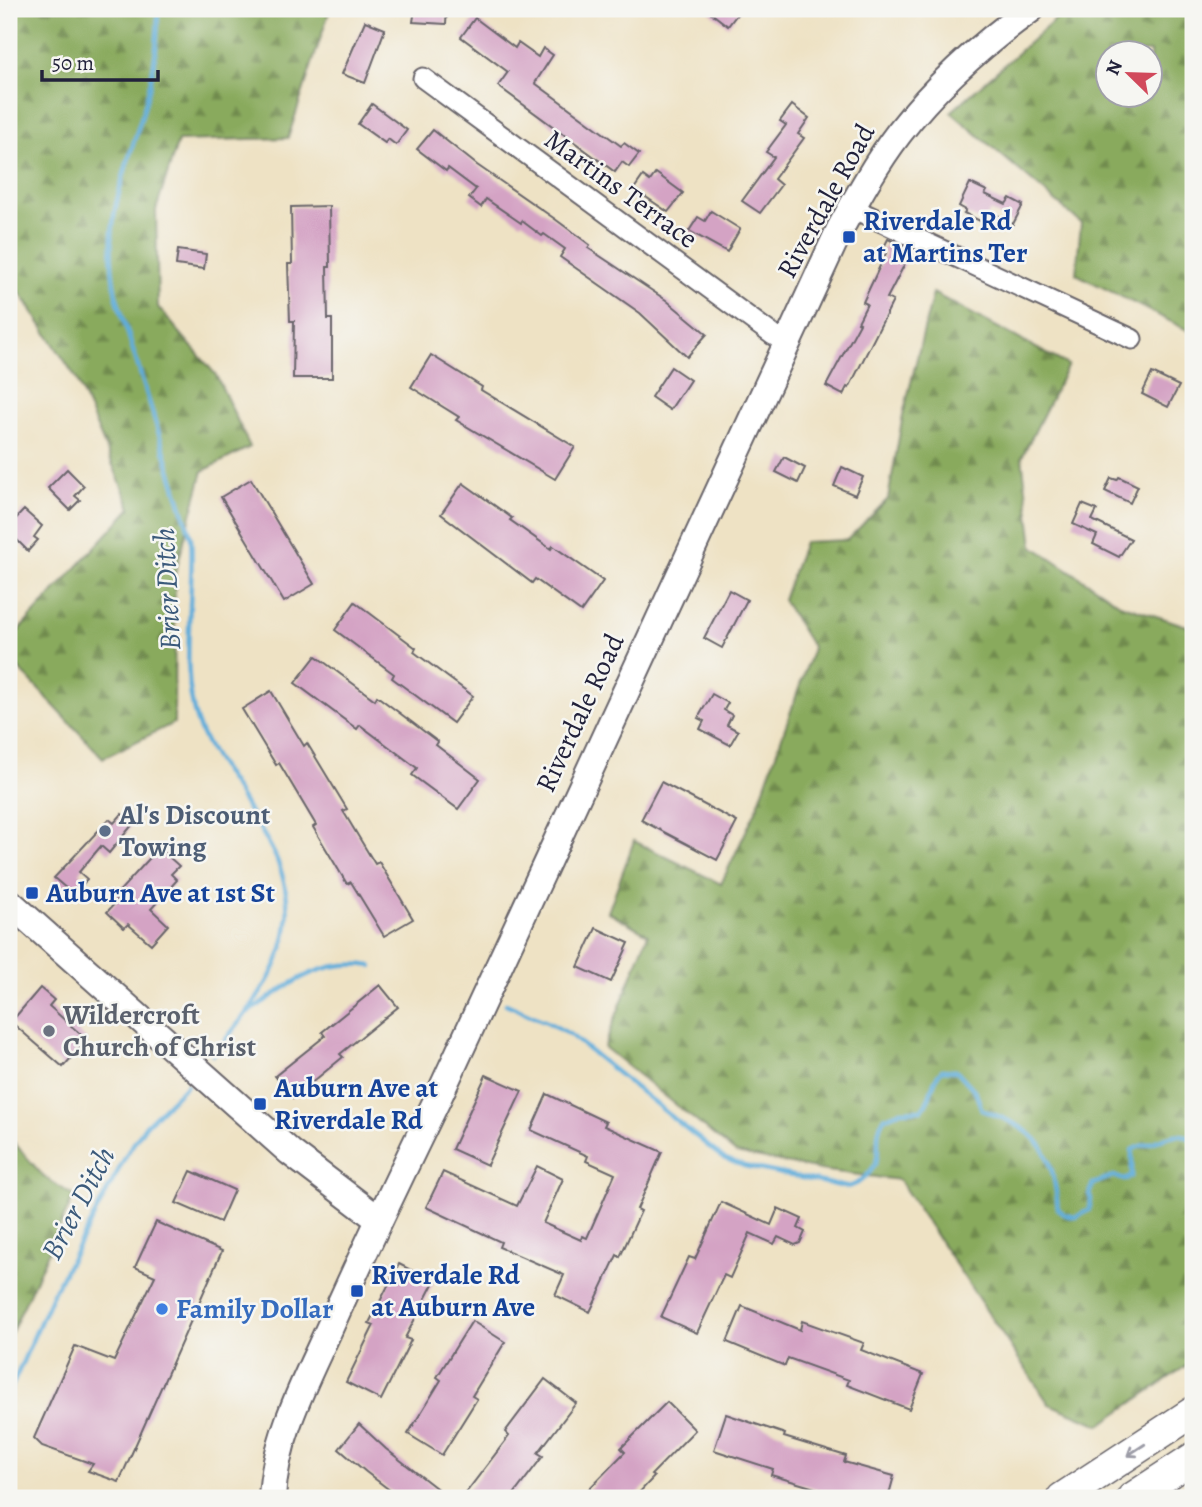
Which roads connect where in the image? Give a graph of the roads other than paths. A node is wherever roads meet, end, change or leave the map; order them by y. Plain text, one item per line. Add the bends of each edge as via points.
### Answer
1 (1031, 9) edge
2 (423, 78) dead end
3 (852, 208) junction
4 (1132, 339) dead end
5 (787, 343) junction
6 (9, 902) edge
7 (378, 1219) junction
8 (1193, 1412) edge
9 (1193, 1458) edge
10 (272, 1498) edge
11 (1062, 1498) edge
12 (1132, 1498) edge

1 - 3 main road, Riverdale Road via 976,52 922,106 883,156
2 - 5 street, Martins Terrace
3 - 4 street
3 - 5 main road, Riverdale Road
5 - 7 main road, Riverdale Road
6 - 7 main road via 290,1152
7 - 10 main road, Riverdale Road via 286,1429
8 -> 11 main road
9 - 12 main road

